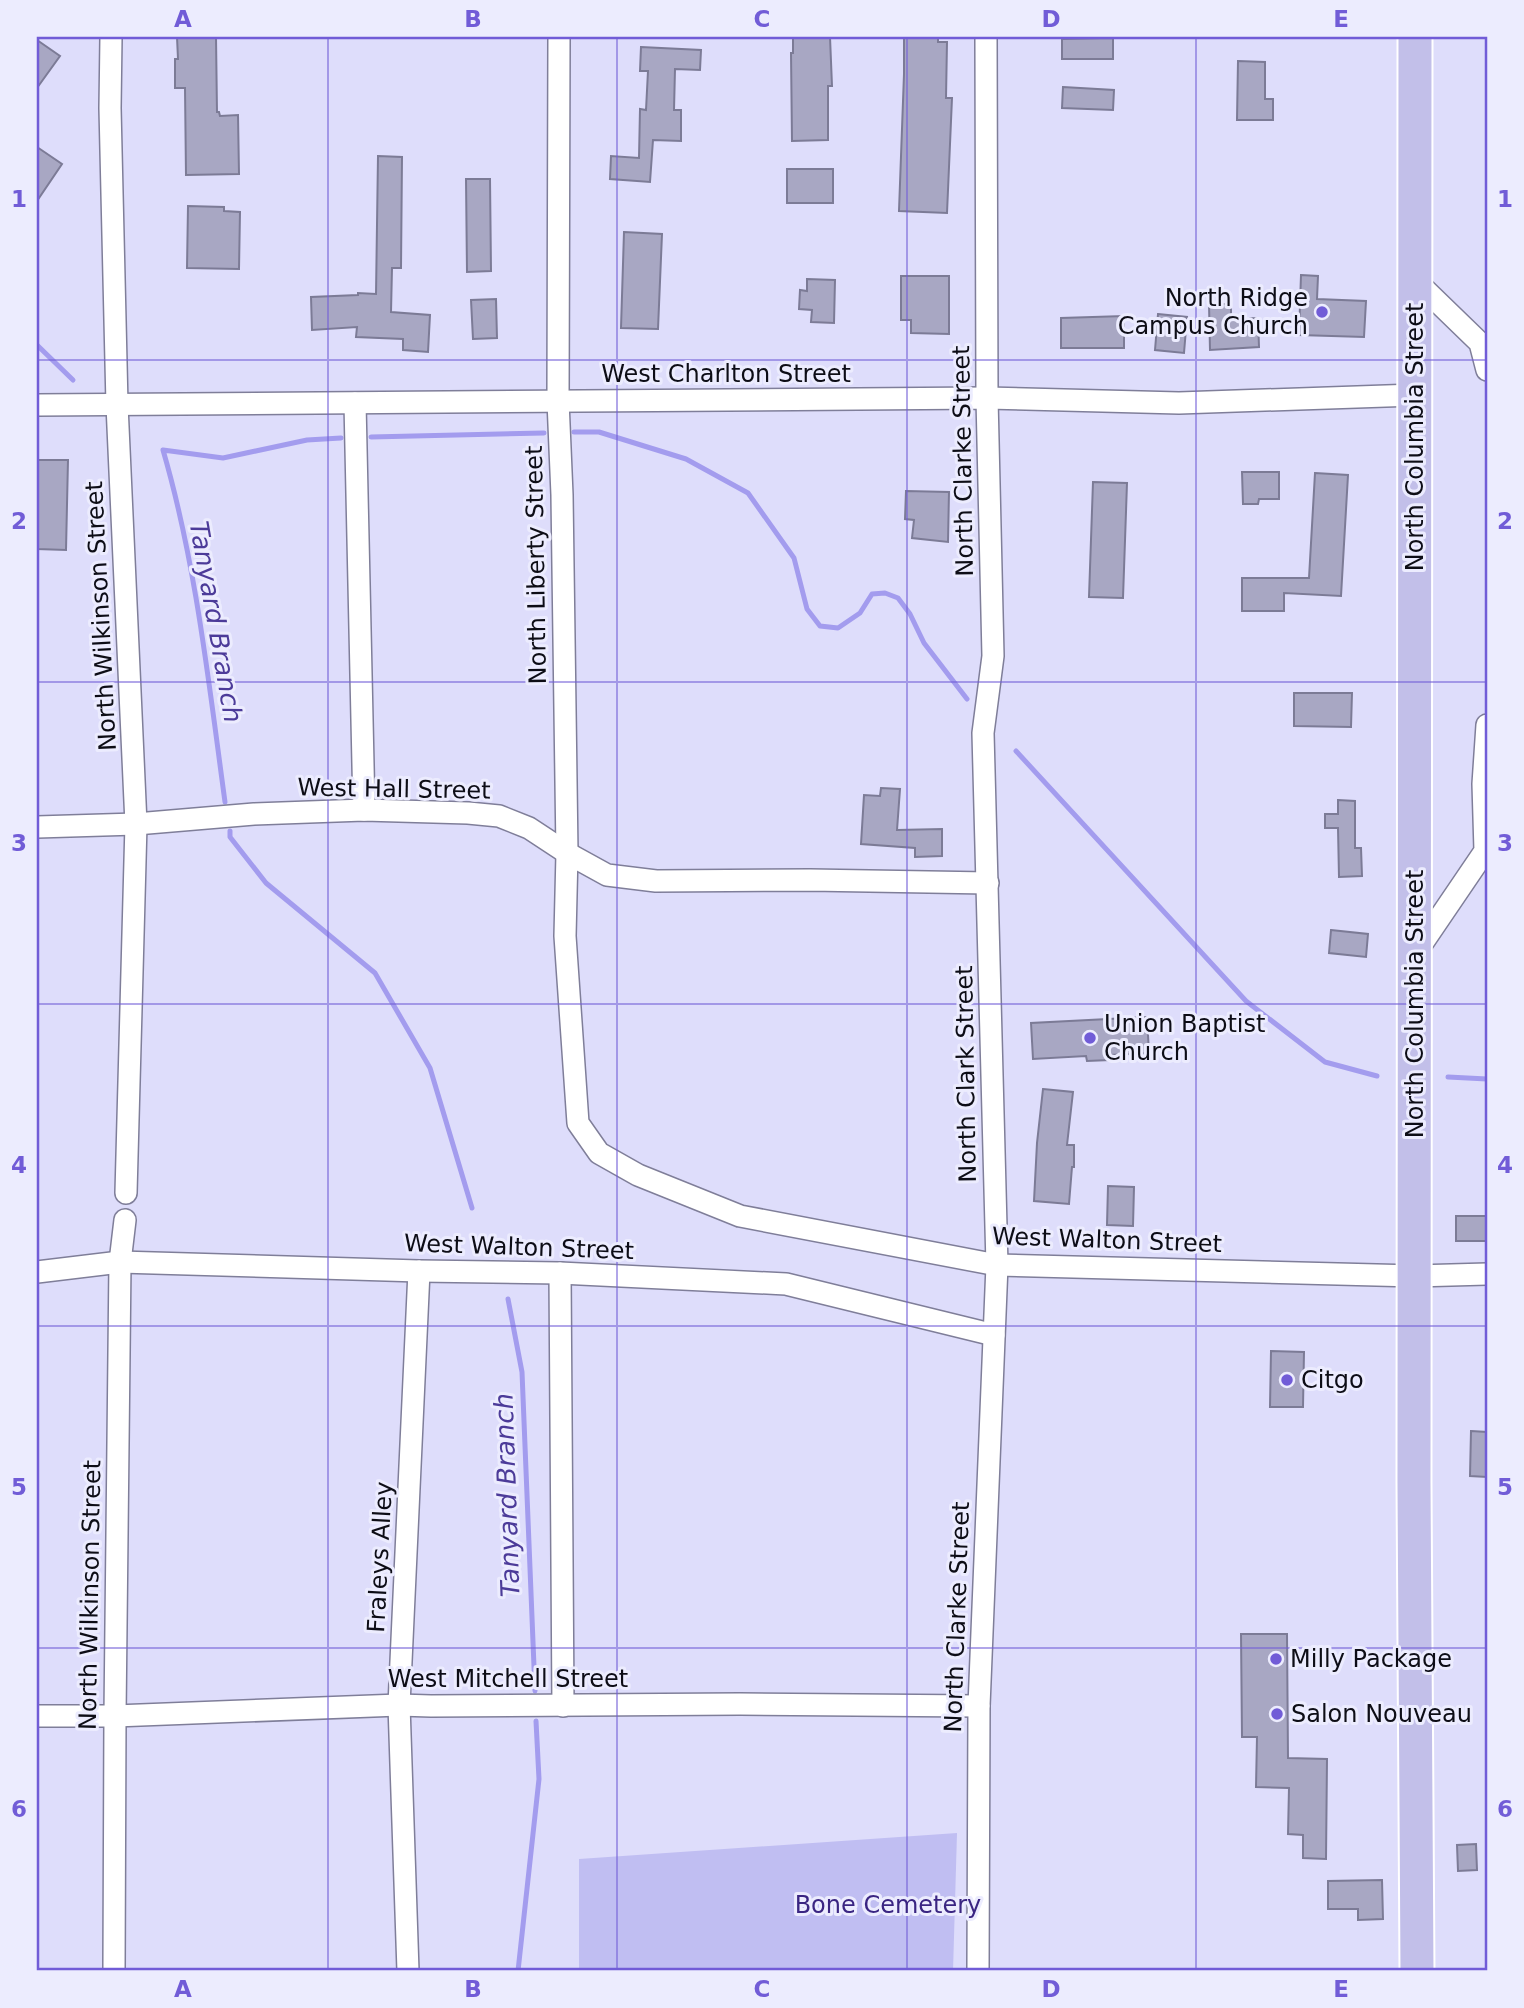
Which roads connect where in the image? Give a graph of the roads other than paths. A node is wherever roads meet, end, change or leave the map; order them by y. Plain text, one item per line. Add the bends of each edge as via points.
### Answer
1 (111, 37) edge
2 (559, 37) edge
3 (986, 37) edge
4 (1415, 37) edge
5 (1415, 280) junction
6 (1487, 370) edge
7 (1415, 395) junction
8 (987, 398) junction
9 (558, 401) junction
10 (355, 403) junction
11 (37, 405) edge
12 (117, 405) junction
13 (1487, 725) edge
14 (364, 810) junction
15 (136, 824) junction
16 (37, 827) edge
17 (567, 853) junction
18 (988, 883) junction
19 (1415, 954) junction
20 (574, 1093) joint
21 (126, 1193) dead end
22 (124, 1220) dead end
23 (120, 1262) junction
24 (997, 1265) junction
25 (419, 1271) junction
26 (37, 1272) edge
27 (560, 1273) junction
28 (1487, 1274) edge
29 (1415, 1276) junction
30 (994, 1335) junction
31 (399, 1705) junction
32 (563, 1706) junction
33 (979, 1706) junction
34 (37, 1716) edge
35 (115, 1716) junction
36 (114, 1971) edge
37 (408, 1971) edge
38 (978, 1971) edge
39 (1417, 1971) edge

1 - 12 street, North Wilkinson Street
2 - 9 street, North Liberty Street
3 - 8 street, North Clarke Street
4 - 5 main road, North Columbia Street
5 - 6 street via 1480,343
5 - 7 main road, North Columbia Street
7 - 8 street, West Charlton Street via 1179,403
7 - 19 main road, North Columbia Street
8 - 9 street, West Charlton Street
8 - 18 street, North Clarke Street via 993,656 983,733
9 - 10 street, West Charlton Street
9 - 17 street, North Liberty Street
10 - 12 street, West Charlton Street
10 - 14 street
11 - 12 street, West Charlton Street
12 - 15 street, North Wilkinson Street
13 - 19 street via 1485,851
14 - 15 street, West Hall Street
14 - 17 street, West Hall Street via 499,816 529,828
15 - 16 street, West Hall Street
15 - 21 street, North Wilkinson Street
17 - 18 street, West Hall Street via 607,876 656,881
17 - 20 street, North Liberty Street via 565,936
18 - 24 street, North Clark Street
19 - 29 main road, North Columbia Street
20 - 24 street, West Walton Street via 578,1123 599,1153 638,1175 740,1216
22 - 23 street, North Wilkinson Street
23 - 25 street, West Walton Street
23 - 26 street, West Walton Street
23 - 35 street, North Wilkinson Street
24 - 29 street, West Walton Street
24 - 30 street, North Clarke Street
25 - 27 street, West Walton Street
25 - 31 street, Fraleys Alley
27 - 30 street, West Walton Street via 786,1284
27 - 32 street
28 - 29 street, West Walton Street
29 - 39 main road, North Columbia Street
30 - 33 street, North Clarke Street
31 - 32 street, West Mitchell Street
31 - 35 street, West Mitchell Street
31 - 37 street, Fraleys Alley
32 - 33 street, West Mitchell Street
33 - 38 street, North Clarke Street
34 - 35 street, West Mitchell Street
35 - 36 street, North Wilkinson Street

